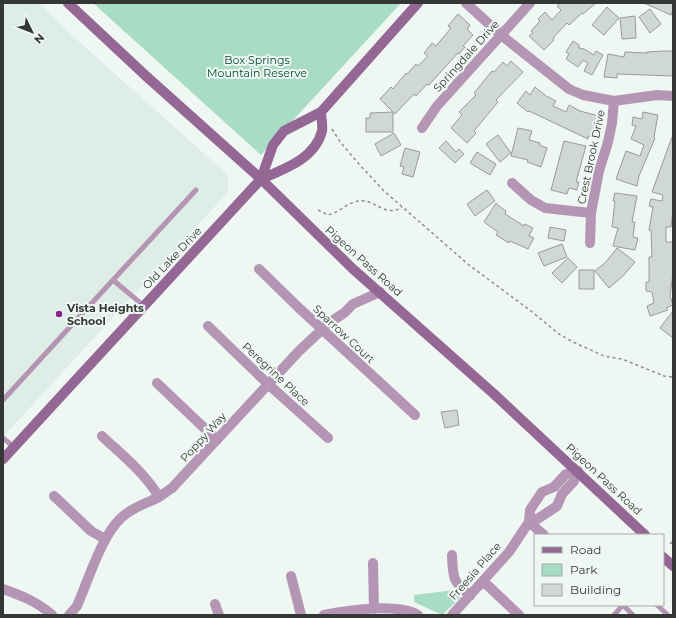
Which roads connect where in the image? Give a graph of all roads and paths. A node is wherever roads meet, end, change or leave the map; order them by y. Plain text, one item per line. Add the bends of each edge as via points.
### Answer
1 (68, 3) edge
2 (418, 3) edge
3 (466, 3) edge
4 (530, 3) edge
5 (501, 35) junction
6 (673, 96) edge
7 (614, 101) junction
8 (321, 112) junction
9 (330, 127) dead end
10 (422, 128) dead end
11 (261, 179) junction
12 (512, 183) dead end
13 (196, 190) dead end
14 (402, 207) junction
15 (318, 210) dead end
16 (591, 213) junction
17 (590, 243) dead end
18 (259, 269) dead end
19 (113, 280) junction
20 (380, 292) junction
21 (144, 306) junction
22 (208, 326) dead end
23 (323, 330) junction
24 (673, 378) edge
25 (157, 383) dead end
26 (268, 384) junction
27 (3, 400) edge
28 (415, 415) dead end
29 (102, 436) dead end
30 (3, 438) edge
31 (328, 438) dead end
32 (217, 440) junction
33 (14, 447) junction
34 (3, 459) edge
35 (578, 471) junction
36 (54, 496) dead end
37 (159, 497) junction
38 (529, 522) junction
39 (543, 534) edge
40 (644, 534) edge
41 (105, 539) junction
42 (673, 541) edge
43 (670, 544) dead end
44 (452, 555) dead end
45 (664, 559) edge
46 (373, 563) dead end
47 (673, 566) edge
48 (291, 576) dead end
49 (483, 581) junction
50 (3, 589) edge
51 (470, 596) junction
52 (215, 604) dead end
53 (622, 606) edge
54 (624, 606) edge
55 (658, 606) edge
56 (374, 609) junction
57 (52, 615) edge
58 (69, 615) edge
59 (219, 615) edge
60 (301, 615) edge
61 (325, 615) edge
62 (418, 615) edge
63 (452, 615) edge
64 (519, 615) edge
65 (614, 615) edge
66 (633, 615) edge
67 (668, 615) edge

1 - 11 main road, Pigeon Pass Road
2 - 8 main road
3 - 5 street
4 - 5 street, Springdale Drive
5 - 7 street via 569,89
5 - 10 street, Springdale Drive via 437,106
6 - 7 street via 657,95
7 - 16 street, Crest Brook Drive via 612,123
8 - 11 main road via 284,131 273,145
8 - 11 main road via 322,130 315,146 299,162
9 - 14 path via 359,164
11 - 20 main road, Pigeon Pass Road
11 - 21 main road, Old Lake Drive
12 - 16 street via 531,200 545,208
13 - 19 lane
14 - 15 path via 398,210 387,210 365,201 348,204 336,213 328,215
14 - 24 path via 470,265 560,334 604,356 622,359
16 - 17 street, Crest Brook Drive
18 - 23 street, Sparrow Court
19 - 21 lane
19 - 27 lane
20 - 23 street, Poppy Way via 353,304
20 - 35 main road, Pigeon Pass Road
21 - 33 main road, Old Lake Drive
22 - 26 street, Peregrine Place
23 - 26 street, Poppy Way
23 - 28 street, Sparrow Court
25 - 32 street
26 - 31 street, Peregrine Place
26 - 32 street, Poppy Way
29 - 37 street via 143,474
30 - 33 lane
32 - 37 street, Poppy Way via 172,488
33 - 34 main road, Old Lake Drive
35 - 38 street via 557,506
35 - 38 street via 566,474 554,487 542,492 530,510
35 - 40 main road, Pigeon Pass Road
36 - 41 street via 91,531
37 - 41 street, Poppy Way via 126,513 111,528
38 - 39 street
38 - 49 street, Freesia Place via 509,552
41 - 58 street, Poppy Way via 77,606
42 - 43 path
44 - 51 street via 456,582
45 - 47 main road
46 - 56 street
48 - 60 street
49 - 51 street, Freesia Place
49 - 64 street
50 - 57 street via 21,596
51 - 63 street, Freesia Place
52 - 59 street
53 - 65 lane
54 - 66 lane
55 - 67 lane
56 - 61 street
56 - 62 street via 402,610

